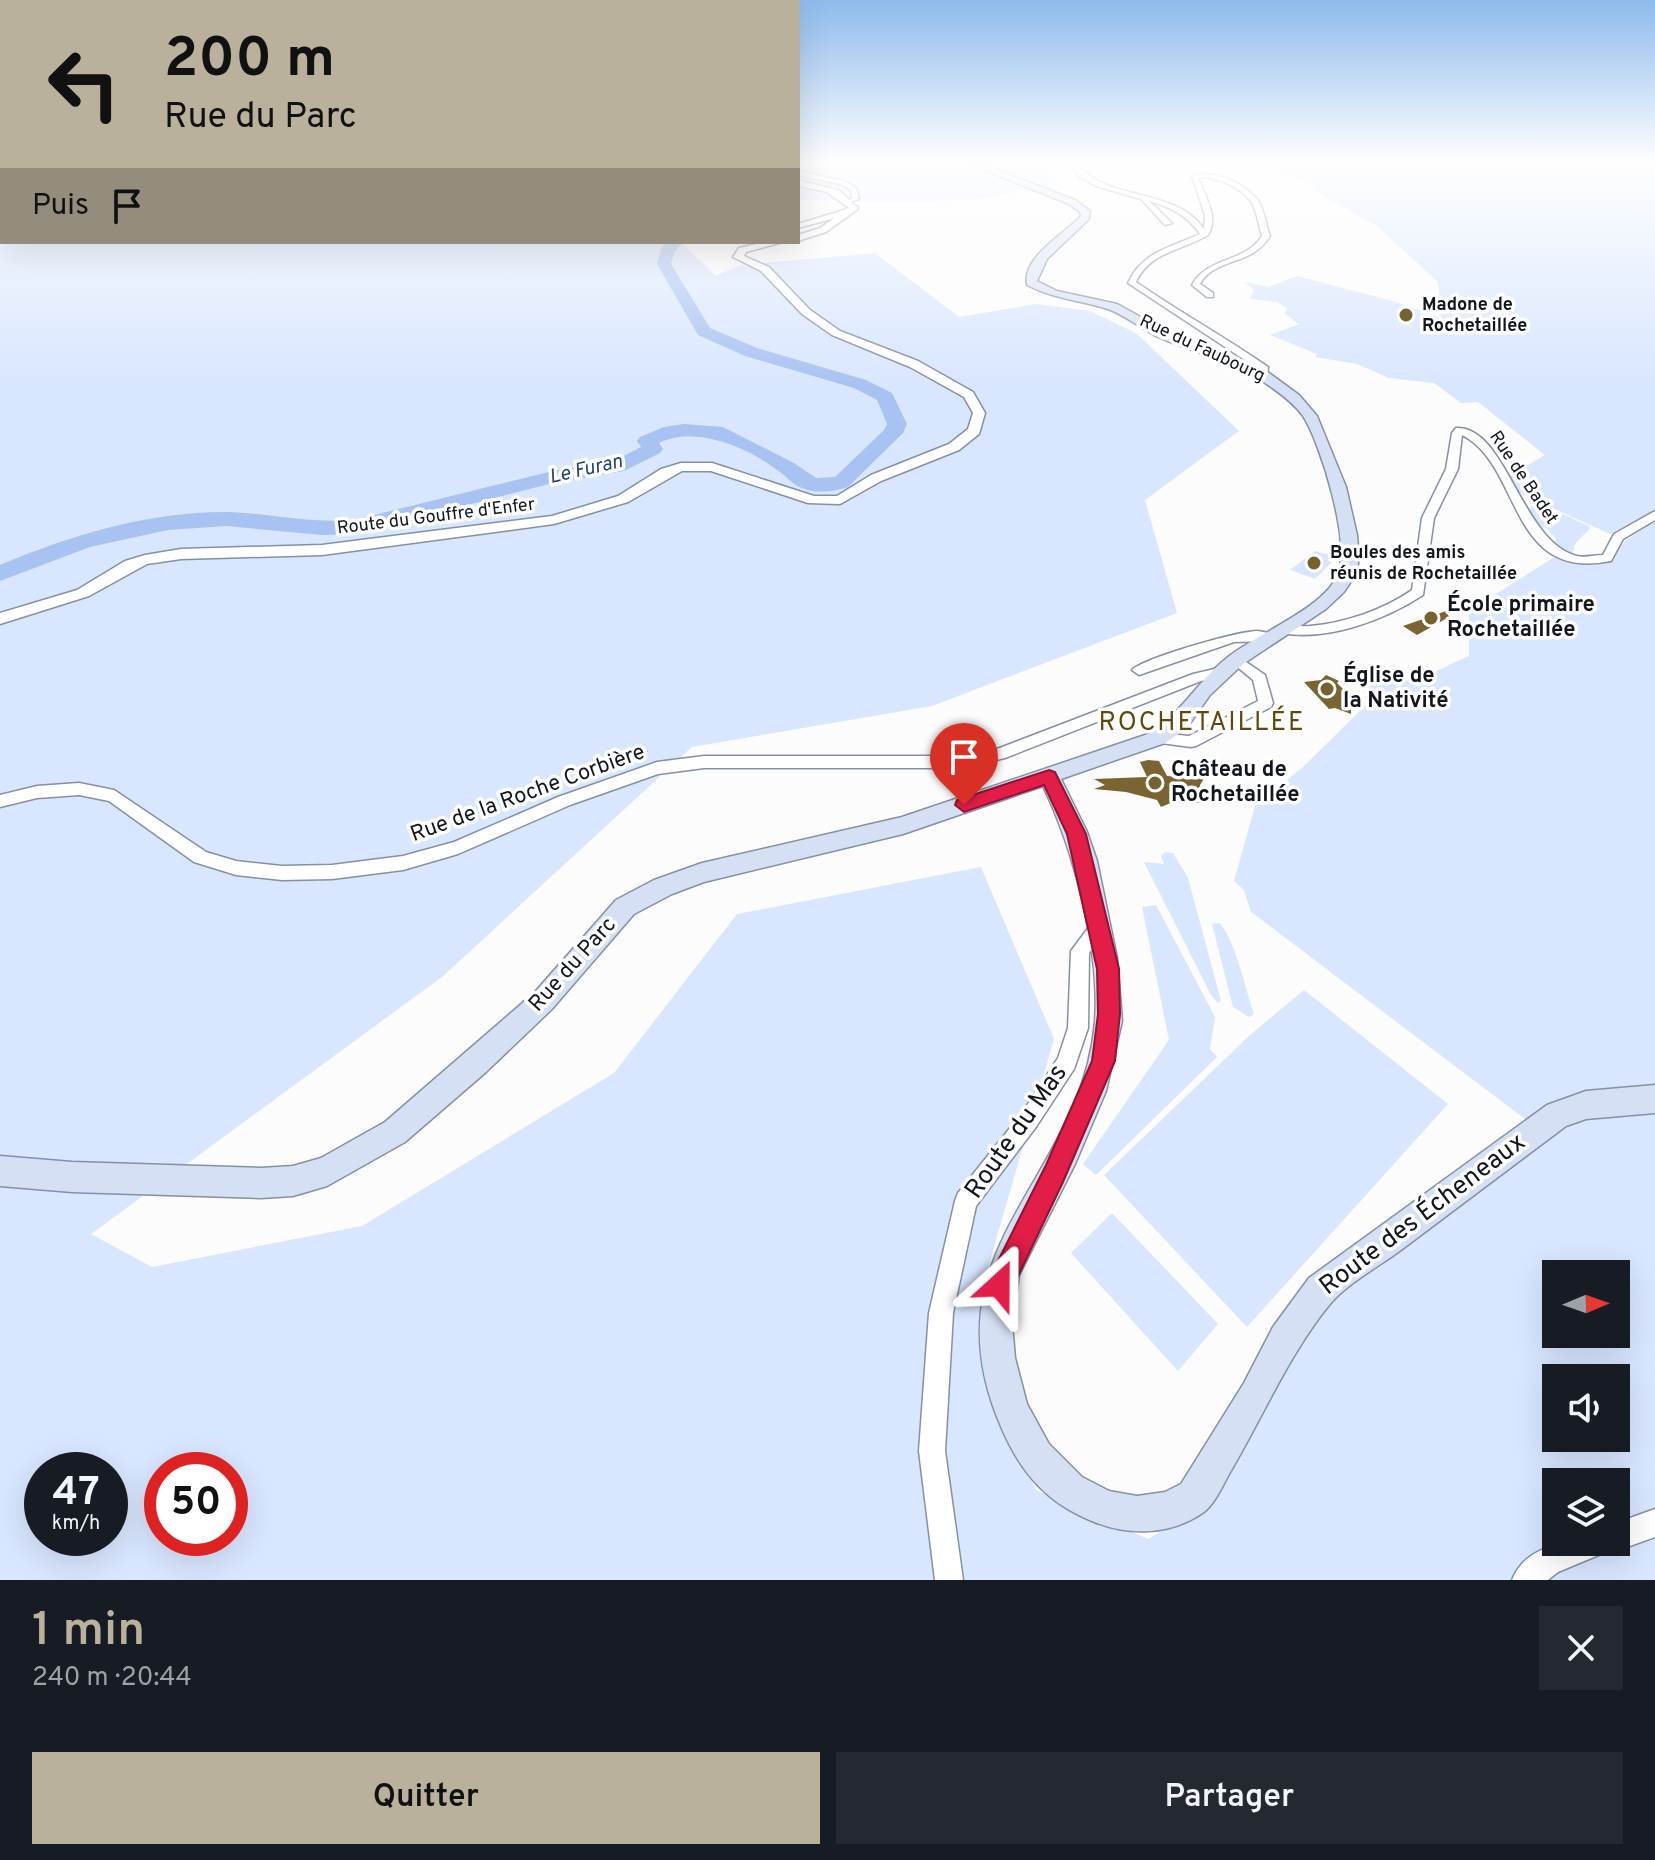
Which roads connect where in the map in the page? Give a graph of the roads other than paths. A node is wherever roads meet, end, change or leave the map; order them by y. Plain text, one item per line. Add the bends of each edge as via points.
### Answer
1 (1068, 238) edge
2 (1197, 238) edge
3 (1265, 238) edge
4 (769, 244) edge
5 (1210, 295) dead end
6 (1264, 376) junction
7 (1655, 515) edge
8 (0, 619) edge
9 (1276, 633) junction
10 (1229, 666) junction
11 (1139, 670) dead end
12 (1158, 738) junction
13 (1049, 776) junction
14 (0, 801) edge
15 (1098, 928) junction
16 (1655, 1099) edge
17 (7, 1172) edge
18 (1655, 1523) edge
19 (1630, 1532) edge
20 (1563, 1556) edge
21 (949, 1580) edge
22 (1526, 1580) edge

1 - 6 main road, Rue du Faubourg via 1036,264 1030,275 1039,289 1113,307 1160,333
2 - 6 street via 1154,256 1132,283 1265,369
3 - 5 street via 1248,256 1198,278 1196,285
4 - 8 street, Route du Gouffre d'Enfer via 742,250 738,257 765,269 806,312 836,333 914,364 969,395 979,413 974,431 954,447 876,478 840,500 813,500 712,467 681,467 623,499 554,520 322,550 145,560 83,593
6 - 9 main road, Rue du Faubourg via 1310,416 1338,487 1349,535 1347,574 1338,588
7 - 9 street, Rue de Badet via 1618,537 1607,558 1570,559 1539,535 1485,450 1460,430 1449,478 1428,518 1418,592 1349,621
9 - 10 main road, Rue du Faubourg
9 - 11 street via 1226,637
10 - 12 main road, Rue du Faubourg via 1203,690 1179,724
10 - 12 street via 1260,678 1266,703 1191,742
10 - 14 street, Rue de la Roche Corbière via 1000,754 962,762 704,762 657,768 458,847 403,863 332,872 236,868 200,857 114,796 79,789
12 - 13 main road, Rue du Parc
13 - 15 main road, Route des Écheneaux via 1077,834
13 - 17 main road, Rue du Parc via 903,825 702,873 625,907 543,1001 454,1083 395,1132 327,1171 261,1183
15 - 16 main road, Route des Écheneaux via 1110,998 1103,1061 1007,1266 996,1306 1001,1382 1027,1445 1051,1477 1100,1507 1129,1516 1177,1508 1194,1497 1285,1339 1321,1290 1557,1115 1586,1105
15 - 21 street, Route du Mas via 1080,951 1078,1028 1067,1062 966,1201 941,1313 932,1451
18 - 19 street
20 - 22 street

